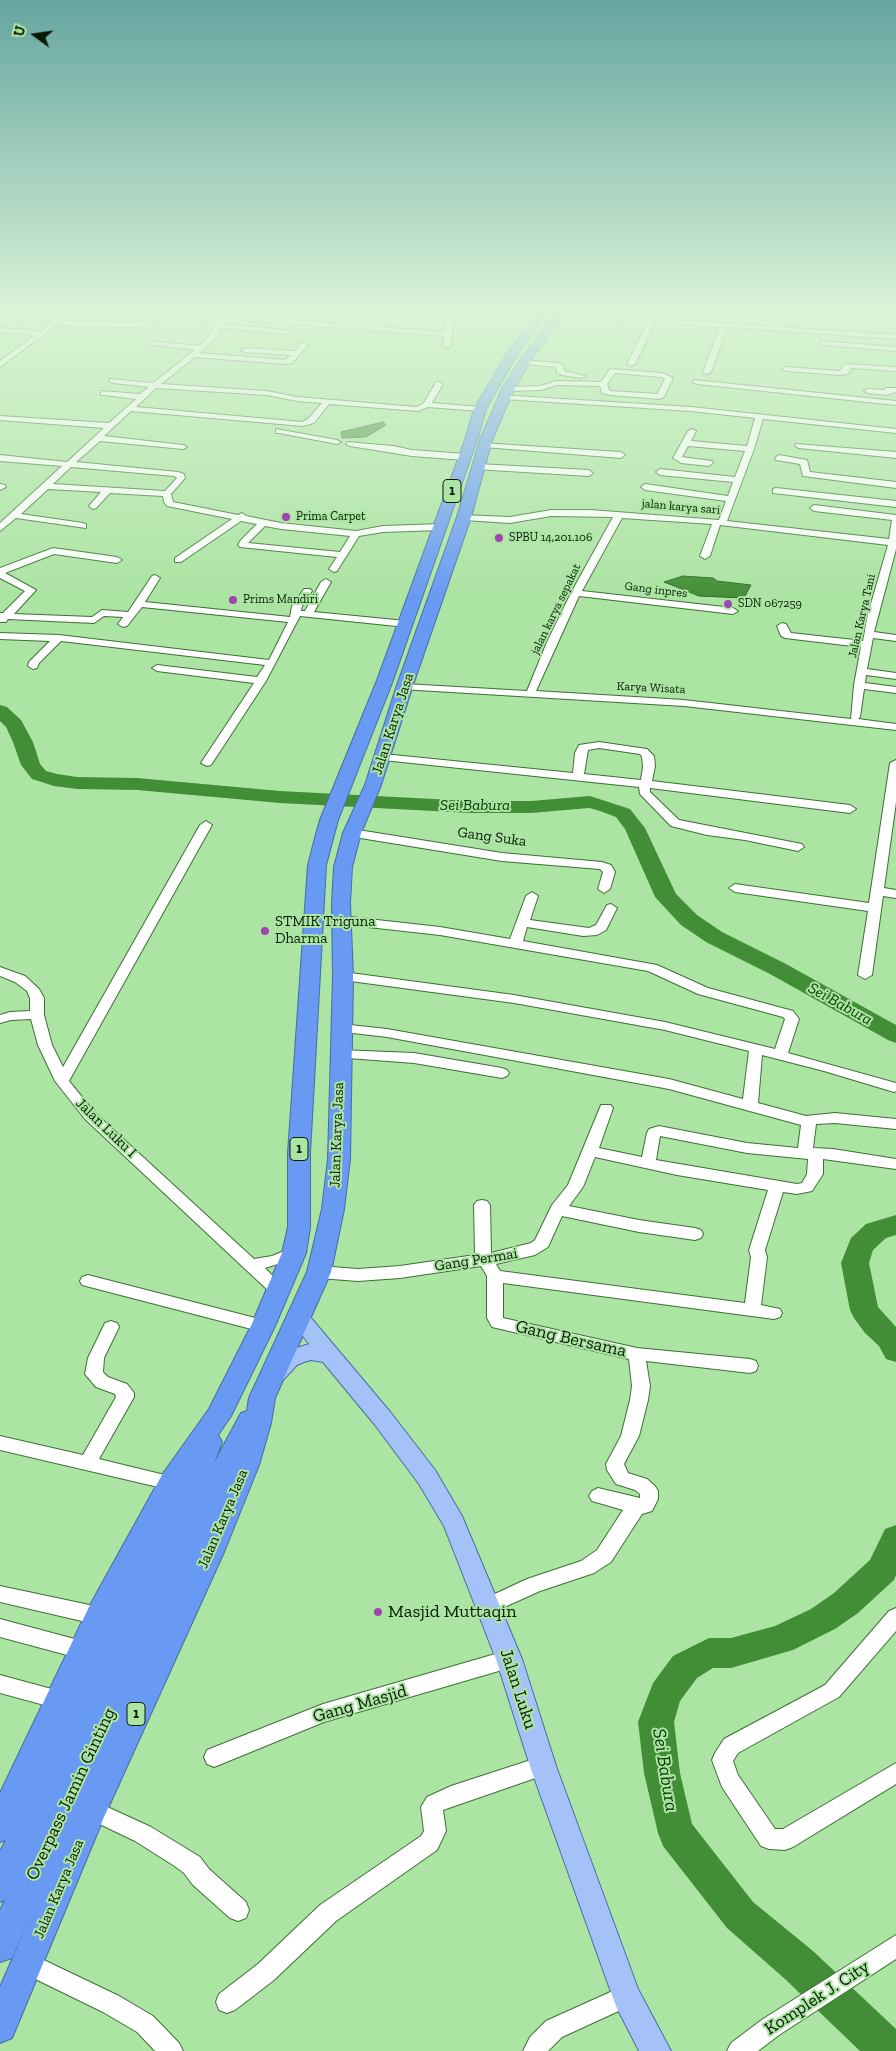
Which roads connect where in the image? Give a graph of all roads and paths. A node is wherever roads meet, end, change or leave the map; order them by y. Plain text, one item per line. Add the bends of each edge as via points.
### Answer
1 (322, 408) edge
2 (401, 408) edge
3 (421, 408) edge
4 (463, 408) edge
5 (500, 408) edge
6 (672, 408) edge
7 (130, 409) joint
8 (480, 409) joint
9 (760, 416) junction
10 (0, 418) edge
11 (851, 421) dead end
12 (288, 424) junction
13 (111, 426) junction
14 (896, 426) edge
15 (692, 431) dead end
16 (896, 431) edge
17 (98, 438) junction
18 (471, 440) junction
19 (337, 442) dead end
20 (485, 443) junction
21 (686, 443) junction
22 (350, 444) dead end
23 (799, 446) dead end
24 (183, 447) dead end
25 (750, 449) junction
26 (621, 455) dead end
27 (896, 455) edge
28 (465, 457) junction
29 (0, 458) edge
30 (779, 458) dead end
31 (710, 464) dead end
32 (68, 466) junction
33 (478, 468) junction
34 (660, 472) dead end
35 (589, 473) dead end
36 (737, 480) junction
37 (896, 485) edge
38 (44, 486) junction
39 (645, 487) dead end
40 (108, 490) junction
41 (776, 491) dead end
42 (167, 494) junction
43 (732, 499) junction
44 (896, 504) edge
45 (93, 506) dead end
46 (814, 508) dead end
47 (13, 515) junction
48 (620, 515) junction
49 (242, 516) junction
50 (464, 518) junction
51 (896, 520) edge
52 (264, 522) junction
53 (719, 523) junction
54 (83, 526) dead end
55 (440, 526) junction
56 (0, 528) edge
57 (356, 534) junction
58 (894, 543) edge
59 (340, 556) dead end
60 (705, 556) dead end
61 (117, 560) dead end
62 (178, 560) dead end
63 (334, 569) dead end
64 (0, 573) edge
65 (155, 578) dead end
66 (326, 582) dead end
67 (307, 591) dead end
68 (576, 593) junction
69 (139, 604) junction
70 (734, 611) dead end
71 (308, 614) junction
72 (130, 615) junction
73 (294, 617) junction
74 (2, 618) edge
75 (123, 624) dead end
76 (406, 624) junction
77 (782, 626) dead end
78 (0, 636) edge
79 (59, 638) junction
80 (896, 638) edge
81 (869, 640) junction
82 (272, 663) junction
83 (33, 666) dead end
84 (157, 668) dead end
85 (862, 671) junction
86 (896, 676) edge
87 (261, 681) junction
88 (406, 684) junction
89 (859, 686) junction
90 (532, 690) junction
91 (896, 690) edge
92 (855, 717) junction
93 (896, 722) edge
94 (896, 727) edge
95 (383, 757) junction
96 (207, 763) dead end
97 (896, 765) edge
98 (578, 778) junction
99 (644, 784) junction
100 (894, 790) edge
101 (850, 809) dead end
102 (206, 825) dead end
103 (354, 827) junction
104 (891, 838) edge
105 (798, 847) dead end
106 (318, 865) junction
107 (343, 867) junction
108 (735, 888) dead end
109 (604, 889) dead end
110 (876, 891) junction
111 (896, 894) edge
112 (532, 896) dead end
113 (611, 908) dead end
114 (874, 908) junction
115 (341, 920) junction
116 (523, 923) junction
117 (515, 944) junction
118 (0, 971) edge
119 (865, 975) dead end
120 (343, 976) junction
121 (37, 1015) junction
122 (0, 1019) edge
123 (341, 1028) junction
124 (756, 1048) junction
125 (340, 1054) junction
126 (781, 1054) junction
127 (502, 1073) dead end
128 (62, 1081) junction
129 (894, 1087) dead end
130 (750, 1106) junction
131 (606, 1108) dead end
132 (809, 1122) junction
133 (896, 1124) edge
134 (590, 1151) junction
135 (810, 1153) junction
136 (648, 1164) junction
137 (896, 1164) edge
138 (777, 1186) junction
139 (482, 1205) dead end
140 (557, 1209) junction
141 (695, 1234) dead end
142 (294, 1253) junction
143 (485, 1260) junction
144 (251, 1265) junction
145 (319, 1272) junction
146 (495, 1276) junction
147 (88, 1281) dead end
148 (279, 1291) junction
149 (752, 1310) junction
150 (774, 1313) dead end
151 (299, 1318) junction
152 (263, 1326) junction
153 (111, 1327) dead end
154 (638, 1354) junction
155 (330, 1355) junction
156 (750, 1366) dead end
157 (267, 1388) junction
158 (0, 1443) edge
159 (88, 1464) junction
160 (194, 1482) junction
161 (598, 1496) dead end
162 (637, 1506) junction
163 (0, 1594) edge
164 (489, 1606) junction
165 (99, 1616) junction
166 (896, 1617) edge
167 (0, 1628) edge
168 (82, 1650) junction
169 (509, 1659) junction
170 (0, 1684) edge
171 (59, 1700) junction
172 (214, 1756) dead end
173 (543, 1766) junction
174 (896, 1773) edge
175 (92, 1810) junction
176 (0, 1827) edge
177 (0, 1886) edge
178 (238, 1910) dead end
179 (0, 1946) edge
180 (890, 1950) edge
181 (27, 1963) junction
182 (626, 1996) junction
183 (227, 2002) dead end
184 (0, 2026) edge
185 (171, 2051) edge
186 (535, 2051) edge
187 (656, 2051) edge
188 (739, 2051) edge

1 - 12 street via 309,424
2 - 3 street
4 - 8 street
5 - 20 highway, Jalan Karya Jasa / 1
6 - 9 street
7 - 12 street
7 - 13 street
8 - 18 highway, Jalan Karya Jasa / 1
9 - 16 street
9 - 25 street
10 - 13 street
11 - 14 street
12 - 19 street via 278,430
13 - 17 street
15 - 21 street
17 - 24 street
17 - 32 street
18 - 20 highway
18 - 28 highway, Jalan Karya Jasa / 1
20 - 26 street
20 - 33 highway, Jalan Karya Jasa / 1
21 - 25 street
21 - 31 street via 678,459
22 - 28 street
23 - 27 street
25 - 36 street
28 - 55 highway, Jalan Karya Jasa / 1
29 - 32 street
30 - 37 street via 804,462 806,474 810,476
32 - 38 street
32 - 42 street via 181,476
33 - 35 street
33 - 50 highway, Jalan Karya Jasa / 1
34 - 36 street
36 - 43 street
38 - 40 street
38 - 47 street
39 - 43 street
40 - 42 street
40 - 45 street
41 - 44 street
42 - 49 street via 170,504
43 - 53 street
46 - 51 street
47 - 54 street
47 - 56 street
48 - 50 street, jalan karya sari via 560,512 510,520
48 - 53 street, jalan karya sari
48 - 68 street, jalan karya sepakat
49 - 52 street
49 - 62 street
50 - 88 highway, Jalan Karya Jasa / 1
51 - 58 street, Jalan Karya Tani
52 - 57 street
52 - 59 street via 243,545
53 - 58 street, jalan karya sari
53 - 60 street
55 - 57 street
55 - 76 highway, Jalan Karya Jasa / 1
57 - 63 street
58 - 81 street, Jalan Karya Tani via 873,614
61 - 64 street via 53,551
64 - 74 street via 31,590
65 - 69 street
66 - 71 street
67 - 73 street
68 - 70 street, Gang inpres
68 - 90 street, jalan karya sepakat
69 - 72 street
69 - 73 street
71 - 73 street
71 - 76 street
72 - 74 street via 102,613 94,620
72 - 75 street
73 - 82 street
76 - 106 highway, Jalan Karya Jasa / 1 via 329,820
77 - 81 street via 789,636
78 - 79 street
79 - 82 street
79 - 83 street
80 - 81 street
81 - 85 street, Jalan Karya Tani
82 - 87 street
84 - 87 street
85 - 86 street
85 - 89 street, Jalan Karya Tani
87 - 96 street
88 - 90 street, Karya Wisata
88 - 94 street, Karya Wisata via 684,703
88 - 95 highway, Jalan Karya Jasa / 1
89 - 91 street
89 - 92 street, Jalan Karya Tani
90 - 92 street, Karya Wisata via 702,699
92 - 93 street, Karya Wisata
95 - 98 street
95 - 103 highway, Jalan Karya Jasa / 1
97 - 100 street
98 - 99 street
98 - 99 street via 583,747 599,745 646,753 648,766
99 - 101 street
99 - 105 street via 644,792 650,801 681,826
100 - 104 street
102 - 128 street
103 - 107 highway, Jalan Karya Jasa / 1
103 - 109 street, Gang Suka via 502,857 602,866 608,872
104 - 110 street
106 - 107 highway
106 - 142 highway, Jalan Karya Jasa / 1 via 299,1153 299,1227
107 - 115 highway, Jalan Karya Jasa / 1
108 - 114 street
110 - 111 street
110 - 114 street
112 - 116 street
113 - 116 street via 599,929 592,932
114 - 119 street
115 - 117 street via 440,931
115 - 120 highway, Jalan Karya Jasa / 1
116 - 117 street
117 - 126 street via 635,963 702,991 788,1014 792,1019
118 - 121 street, Jalan Luku I via 27,984 37,998
120 - 123 highway, Jalan Karya Jasa / 1
120 - 124 street via 523,1000 665,1026
121 - 122 street
121 - 128 street, Jalan Luku I via 45,1045
123 - 125 highway, Jalan Karya Jasa / 1
123 - 130 street via 387,1033 669,1084
124 - 126 street
124 - 130 street
125 - 127 street via 414,1058
125 - 145 highway, Jalan Karya Jasa / 1 via 339,1159 333,1209
126 - 129 street
128 - 144 street, Jalan Luku I via 90,1116
130 - 132 street
131 - 134 street, Gang Permai
132 - 133 street via 835,1118
132 - 135 street
134 - 136 street
134 - 140 street, Gang Permai via 575,1187
135 - 136 street via 747,1148 659,1131 653,1136
135 - 137 street
135 - 138 street via 815,1174 807,1187
136 - 138 street
138 - 149 street via 757,1250 759,1257
139 - 143 street
140 - 141 street
140 - 143 street, Gang Permai via 537,1247
142 - 144 street
142 - 148 highway, Jalan Karya Jasa / 1
143 - 145 street, Gang Permai via 400,1272 358,1275
143 - 146 street, Gang Bersama
144 - 148 street, Jalan Luku I
145 - 151 highway, Jalan Karya Jasa / 1
146 - 149 street
146 - 154 street, Gang Bersama via 495,1318 498,1322
147 - 152 street
148 - 152 highway, Jalan Karya Jasa / 1
149 - 150 street
151 - 155 main road, Jalan Luku
151 - 157 highway, Jalan Karya Jasa / 1
152 - 160 highway, Jalan Karya Jasa / 1 via 218,1416
153 - 159 street via 96,1358 94,1374 102,1382 122,1389 125,1397
154 - 156 street
154 - 162 street, Gang Bersama via 639,1400 630,1436 615,1464 622,1479 641,1484 649,1491 646,1506
155 - 157 main road via 311,1352 289,1359
155 - 164 main road, Jalan Luku via 427,1477 454,1523
157 - 160 highway, Overpass Jamin Ginting / 1
157 - 175 highway, Jalan Karya Jasa / 1 via 246,1465 210,1552
158 - 159 street
159 - 160 street
160 - 165 highway, Jalan Karya Jasa / 1
160 - 177 highway, Overpass Jamin Ginting / 1
160 - 179 highway, Overpass Jamin Ginting / 1
161 - 162 street
162 - 164 street, Gang Bersama via 604,1556 587,1567 534,1585
163 - 165 street
164 - 169 main road, Jalan Luku
165 - 168 highway, Jalan Karya Jasa / 1
166 - 174 street via 832,1691 731,1746 722,1760 729,1780 769,1839 785,1840
167 - 168 street
168 - 171 highway, Jalan Karya Jasa / 1
169 - 172 street, Gang Masjid via 323,1714
169 - 173 main road, Jalan Luku
170 - 171 street
171 - 176 highway, Jalan Karya Jasa / 1
173 - 182 main road, Jalan Luku
173 - 183 street via 434,1804 435,1831 429,1843 328,1913 266,1972
175 - 178 street via 143,1834 181,1857
175 - 181 highway, Jalan Karya Jasa / 1
180 - 188 street, Komplek J. City
181 - 184 highway, Jalan Karya Jasa / 1
181 - 185 street via 145,2024
182 - 186 street via 554,2028
182 - 187 main road, Jalan Luku

